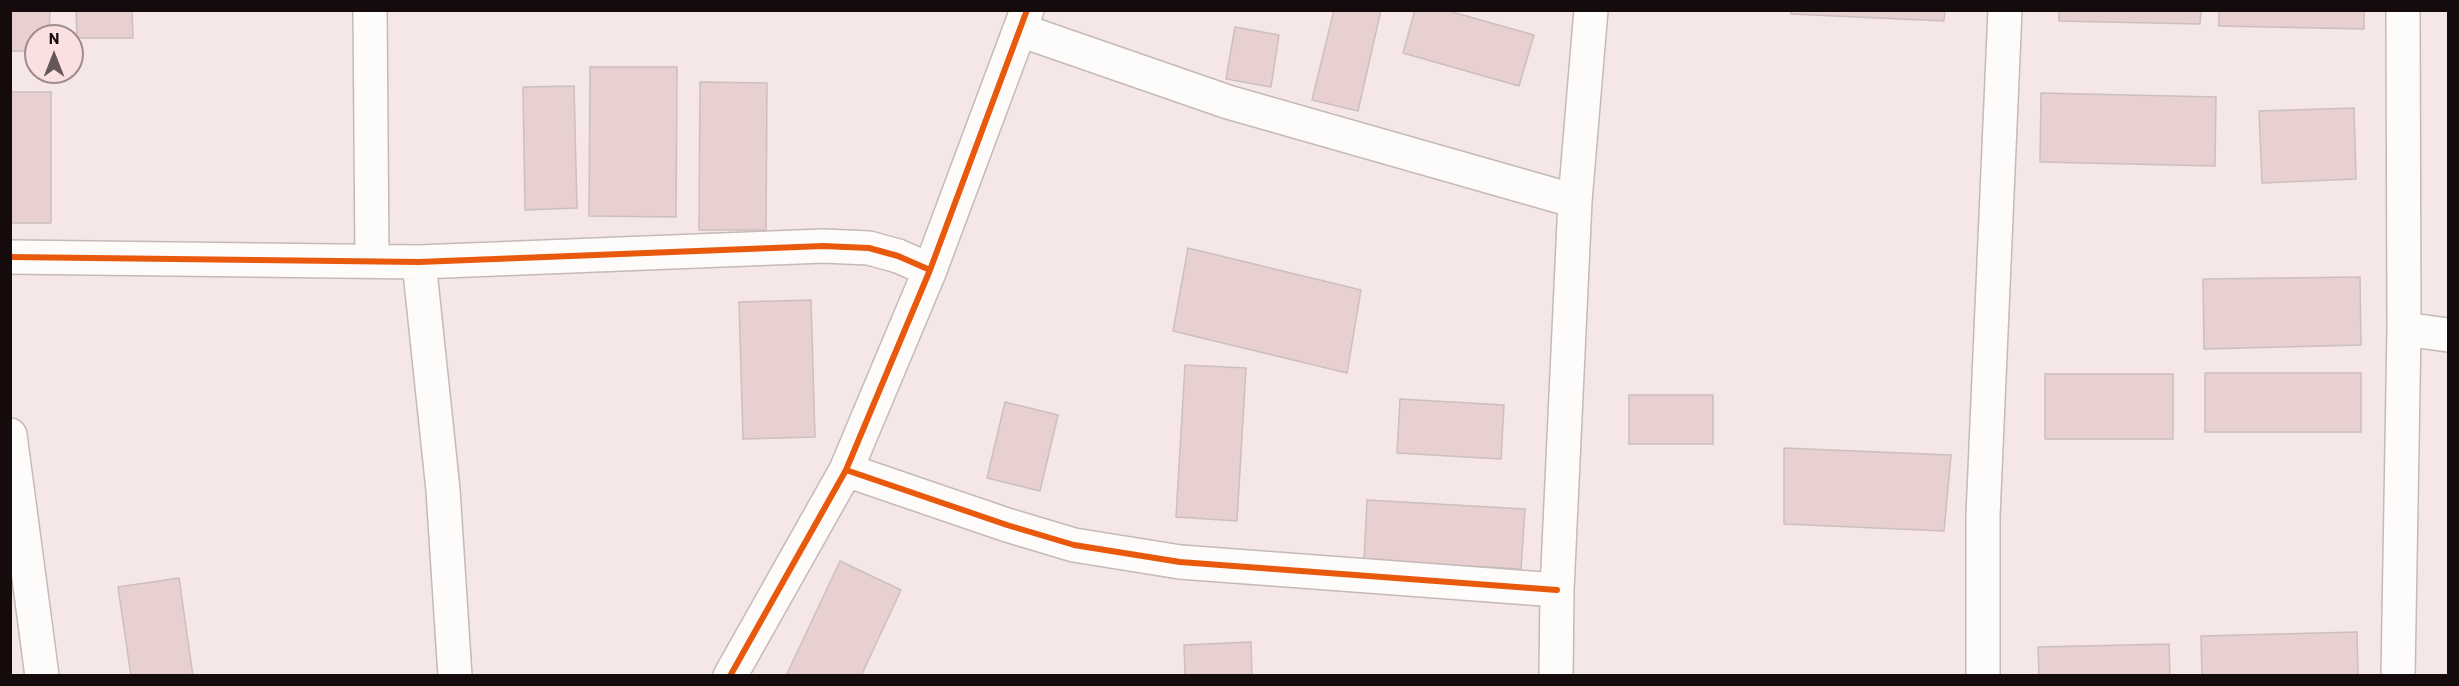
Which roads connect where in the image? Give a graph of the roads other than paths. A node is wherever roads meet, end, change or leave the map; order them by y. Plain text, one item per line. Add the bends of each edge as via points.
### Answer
1 (370, 10) edge
2 (1591, 10) edge
3 (2005, 10) edge
4 (2403, 10) edge
5 (1023, 20) edge
6 (1575, 201) junction
7 (10, 257) edge
8 (372, 260) junction
9 (419, 262) junction
10 (930, 270) junction
11 (2404, 329) junction
12 (2448, 335) edge
13 (10, 435) edge
14 (846, 470) junction
15 (1557, 590) junction
16 (42, 675) edge
17 (455, 675) edge
18 (730, 675) edge
19 (1556, 675) edge
20 (1983, 675) edge
21 (2398, 675) edge

1 - 8 street
2 - 6 street
3 - 20 street via 1983,516
4 - 11 street
5 - 6 street via 1228,102
5 - 10 street
6 - 15 street
7 - 8 street
8 - 9 street
9 - 10 street via 823,246 870,248
9 - 17 street via 443,490
10 - 14 street
11 - 12 street
11 - 21 street
13 - 16 street
14 - 15 street via 1074,544 1180,562
14 - 18 street
15 - 19 street

